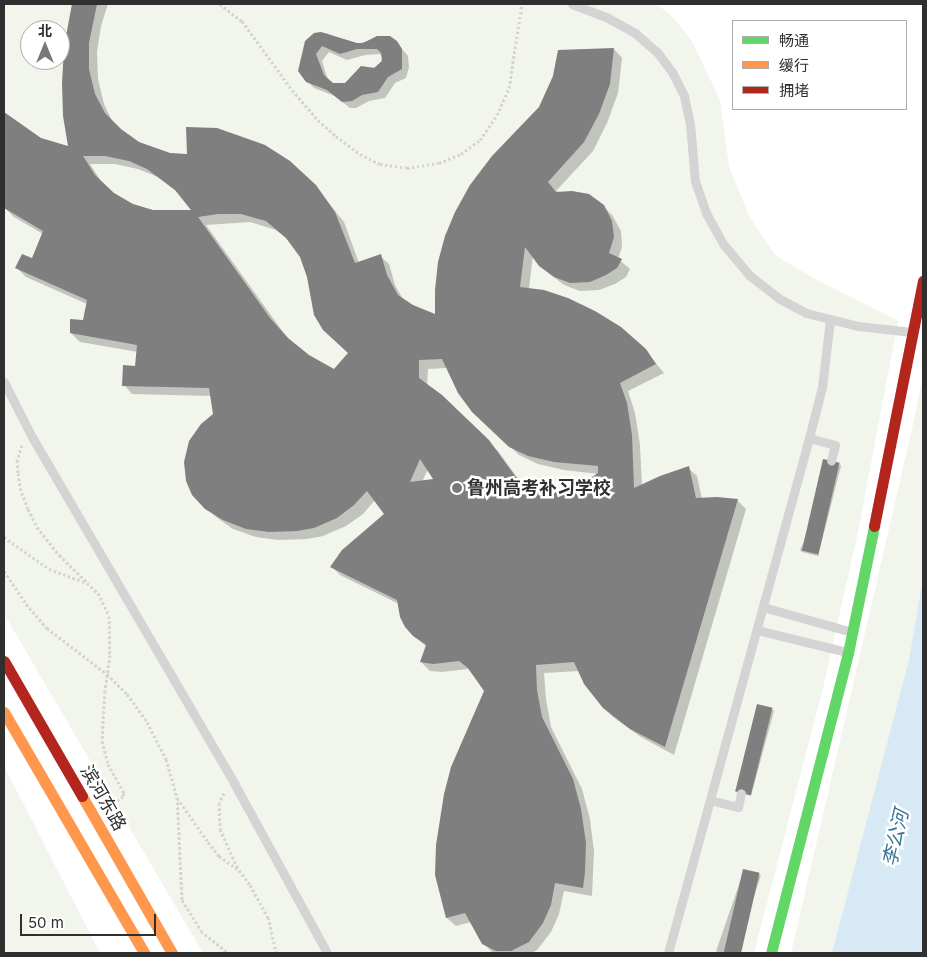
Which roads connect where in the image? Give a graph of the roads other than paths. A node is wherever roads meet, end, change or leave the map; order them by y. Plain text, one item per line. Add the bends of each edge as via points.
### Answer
1 (572, 4) edge
2 (923, 281) edge
3 (830, 320) junction
4 (912, 332) junction
5 (4, 382) edge
6 (809, 438) junction
7 (831, 461) dead end
8 (763, 607) junction
9 (757, 630) junction
10 (852, 632) junction
11 (848, 652) junction
12 (4, 661) edge
13 (4, 712) edge
14 (741, 793) dead end
15 (710, 800) junction
16 (144, 953) edge
17 (172, 953) edge
18 (327, 953) edge
19 (668, 953) edge
20 (771, 953) edge

1 - 3 lane via 635,33 657,52 684,96 695,181 706,213 724,245 749,276 778,298 806,314
2 - 4 street
3 - 4 lane
3 - 6 lane via 827,357
4 - 10 street
5 - 18 lane via 32,438 234,784
6 - 7 lane via 835,445
6 - 8 lane
8 - 9 lane
8 - 10 lane
9 - 11 lane
9 - 15 lane
10 - 11 street
11 - 20 street
12 - 17 street, 滨河东路
13 - 16 street
14 - 15 lane via 738,807
15 - 19 lane

